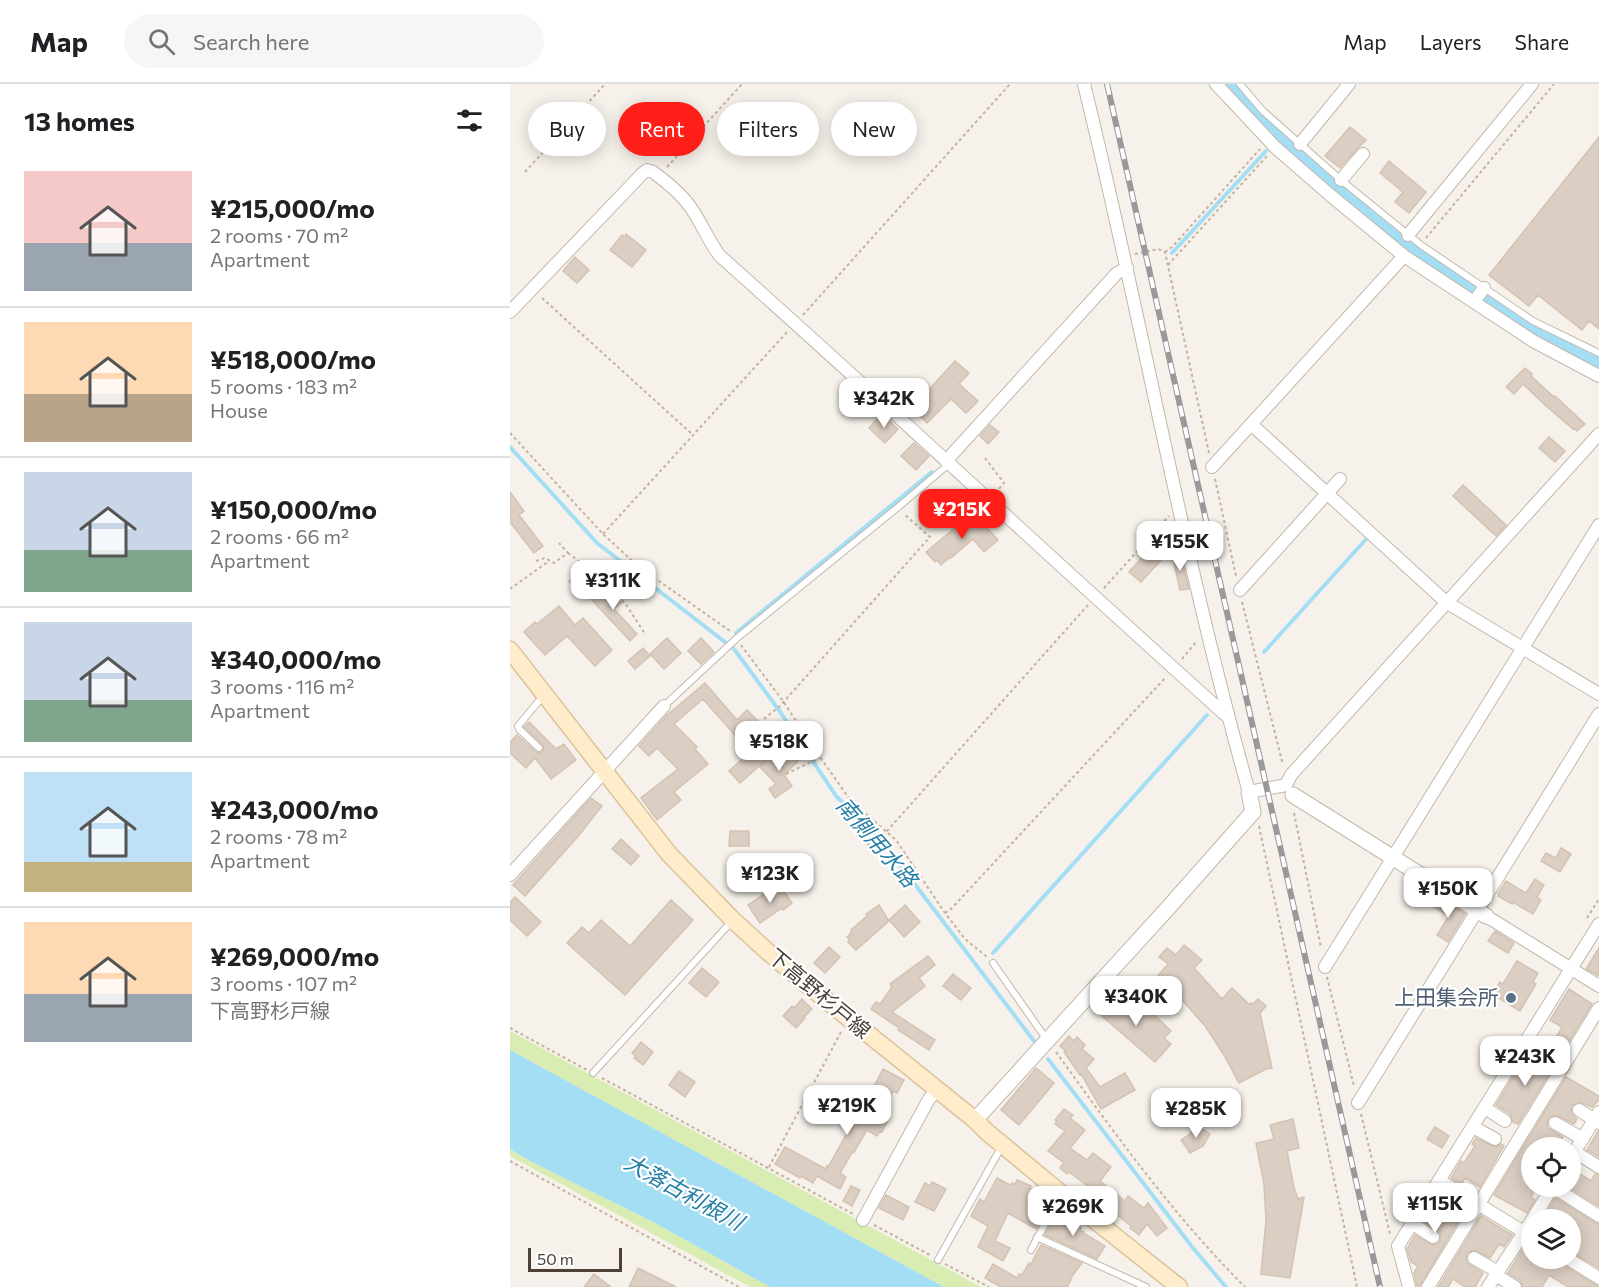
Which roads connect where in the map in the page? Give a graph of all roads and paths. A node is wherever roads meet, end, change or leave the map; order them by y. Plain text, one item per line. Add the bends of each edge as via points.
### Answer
1 (604, 84) edge
2 (742, 84) edge
3 (1010, 84) edge
4 (1084, 84) edge
5 (1216, 84) edge
6 (1240, 84) edge
7 (1349, 84) edge
8 (1532, 84) edge
9 (1554, 84) edge
10 (1272, 143) junction
11 (1300, 144) junction
12 (1363, 154) dead end
13 (525, 172) dead end
14 (659, 176) junction
15 (1341, 180) junction
16 (1408, 235) junction
17 (1421, 245) junction
18 (1165, 252) junction
19 (1404, 256) junction
20 (1126, 262) junction
21 (1168, 265) junction
22 (1484, 288) junction
23 (532, 290) junction
24 (1474, 302) junction
25 (510, 312) edge
26 (796, 323) junction
27 (1599, 353) edge
28 (1599, 376) edge
29 (1251, 424) junction
30 (510, 433) edge
31 (1599, 434) edge
32 (693, 435) junction
33 (985, 458) dead end
34 (948, 463) junction
35 (1212, 467) junction
36 (1340, 479) dead end
37 (1327, 493) junction
38 (988, 500) junction
39 (1179, 505) junction
40 (897, 508) junction
41 (1599, 525) edge
42 (603, 534) junction
43 (559, 543) dead end
44 (568, 553) junction
45 (537, 561) dead end
46 (549, 561) junction
47 (510, 589) edge
48 (1240, 590) junction
49 (1095, 598) junction
50 (1446, 602) junction
51 (1208, 628) junction
52 (645, 634) dead end
53 (735, 640) junction
54 (1523, 647) junction
55 (510, 650) edge
56 (1173, 669) junction
57 (1599, 694) edge
58 (546, 696) junction
59 (783, 701) junction
60 (664, 706) joint
61 (1599, 714) edge
62 (1229, 718) junction
63 (764, 719) dead end
64 (538, 748) dead end
65 (818, 758) junction
66 (605, 771) junction
67 (786, 774) dead end
68 (1290, 786) junction
69 (1250, 792) junction
70 (1258, 823) dead end
71 (887, 831) junction
72 (867, 845) dead end
73 (1392, 858) junction
74 (513, 867) edge
75 (1482, 913) junction
76 (945, 914) junction
77 (733, 920) junction
78 (1599, 924) edge
79 (993, 963) joint
80 (1325, 967) dead end
81 (1571, 969) junction
82 (1599, 986) edge
83 (1599, 1008) edge
84 (848, 1019) junction
85 (510, 1028) edge
86 (1048, 1040) junction
87 (1520, 1052) junction
88 (1538, 1064) dead end
89 (593, 1073) junction
90 (937, 1090) junction
91 (1358, 1103) dead end
92 (1485, 1108) junction
93 (1579, 1110) dead end
94 (1597, 1118) edge
95 (975, 1120) junction
96 (1505, 1121) dead end
97 (1555, 1123) dead end
98 (1473, 1127) junction
99 (1494, 1139) dead end
100 (1583, 1139) junction
101 (1581, 1142) edge
102 (1004, 1145) junction
103 (1581, 1159) edge
104 (510, 1161) edge
105 (769, 1167) junction
106 (1599, 1167) edge
107 (1440, 1181) junction
108 (1063, 1195) junction
109 (1569, 1197) edge
110 (1478, 1204) junction
111 (1599, 1216) edge
112 (864, 1220) junction
113 (1413, 1224) junction
114 (1521, 1230) edge
115 (1037, 1237) junction
116 (1433, 1237) dead end
117 (1521, 1243) edge
118 (1031, 1250) dead end
119 (1474, 1258) dead end
120 (938, 1260) junction
121 (1581, 1267) edge
122 (1497, 1274) junction
123 (1599, 1278) edge
124 (740, 1287) edge
125 (989, 1287) edge
126 (1146, 1287) edge
127 (1179, 1287) edge
128 (1245, 1287) edge
129 (1357, 1287) edge
130 (1409, 1287) edge
131 (1428, 1287) edge
132 (1488, 1287) edge
133 (1515, 1287) edge

1 - 13 path
2 - 14 path
3 - 26 path
4 - 20 street
5 - 10 street
6 - 11 lane
7 - 11 street
8 - 16 street
9 - 17 path
10 - 18 path
10 - 19 street
10 - 21 path
11 - 15 lane
12 - 15 street
14 - 23 street via 647,171 642,174
14 - 26 street via 685,200 720,256
15 - 16 lane
16 - 17 lane
17 - 22 lane
18 - 20 path via 1158,249
18 - 21 path
19 - 24 street
19 - 29 street
20 - 34 street
20 - 39 street
21 - 35 path
22 - 24 street
22 - 27 lane via 1533,321
23 - 25 street
23 - 32 path
24 - 28 street via 1533,341
26 - 32 path
26 - 34 street
29 - 35 street
29 - 37 street
30 - 42 path
31 - 50 street
32 - 42 path
33 - 38 path via 1004,483
34 - 38 street
34 - 40 lane
35 - 48 path
36 - 37 street
37 - 48 street
37 - 50 street
38 - 49 street
39 - 49 path
39 - 51 street
40 - 53 lane
40 - 59 path via 930,537
41 - 54 street
42 - 53 path via 639,567 730,632
43 - 44 path
44 - 46 path via 554,563
44 - 52 path via 604,581
45 - 46 path
46 - 47 path
48 - 68 path
49 - 56 street
49 - 71 path
50 - 54 street
50 - 68 street
51 - 56 path
51 - 62 street
53 - 59 path
53 - 60 lane
54 - 57 street
54 - 73 street
55 - 58 main road, 下高野杉戸線
56 - 62 street
56 - 76 path
58 - 64 lane via 518,726
58 - 66 main road, 下高野杉戸線
59 - 63 path
59 - 65 path
60 - 66 street
61 - 75 street
62 - 69 street
65 - 67 path
65 - 71 path via 851,801
66 - 74 street
66 - 77 main road, 下高野杉戸線 via 669,854
68 - 69 street
68 - 73 street
69 - 86 street via 1252,812
70 - 129 path
71 - 72 path
71 - 76 path
73 - 75 street
73 - 80 street
75 - 81 street
75 - 91 street
76 - 79 path via 965,939
77 - 84 main road, 下高野杉戸線
77 - 89 lane
78 - 81 street
79 - 86 lane
81 - 82 street
81 - 87 street
83 - 110 street
84 - 90 main road, 下高野杉戸線
84 - 105 path
85 - 89 path
86 - 95 street
86 - 128 path via 1132,1157
87 - 88 street
87 - 92 street
89 - 105 path
90 - 95 main road, 下高野杉戸線
90 - 112 street
92 - 96 street
92 - 98 street
93 - 94 street
94 - 100 street
95 - 102 main road, 下高野杉戸線
97 - 100 street
98 - 99 street
98 - 107 street
100 - 101 street
102 - 108 main road, 下高野杉戸線
102 - 120 lane
103 - 106 street
104 - 124 path
105 - 112 path
107 - 110 street
107 - 113 street
108 - 115 lane
108 - 127 main road, 下高野杉戸線
109 - 111 street
110 - 114 street
110 - 131 street
112 - 120 path
113 - 116 street
113 - 130 street via 1398,1246
115 - 118 lane
115 - 126 lane
117 - 122 street
119 - 122 street
120 - 125 path
121 - 123 street
122 - 132 street
122 - 133 street

